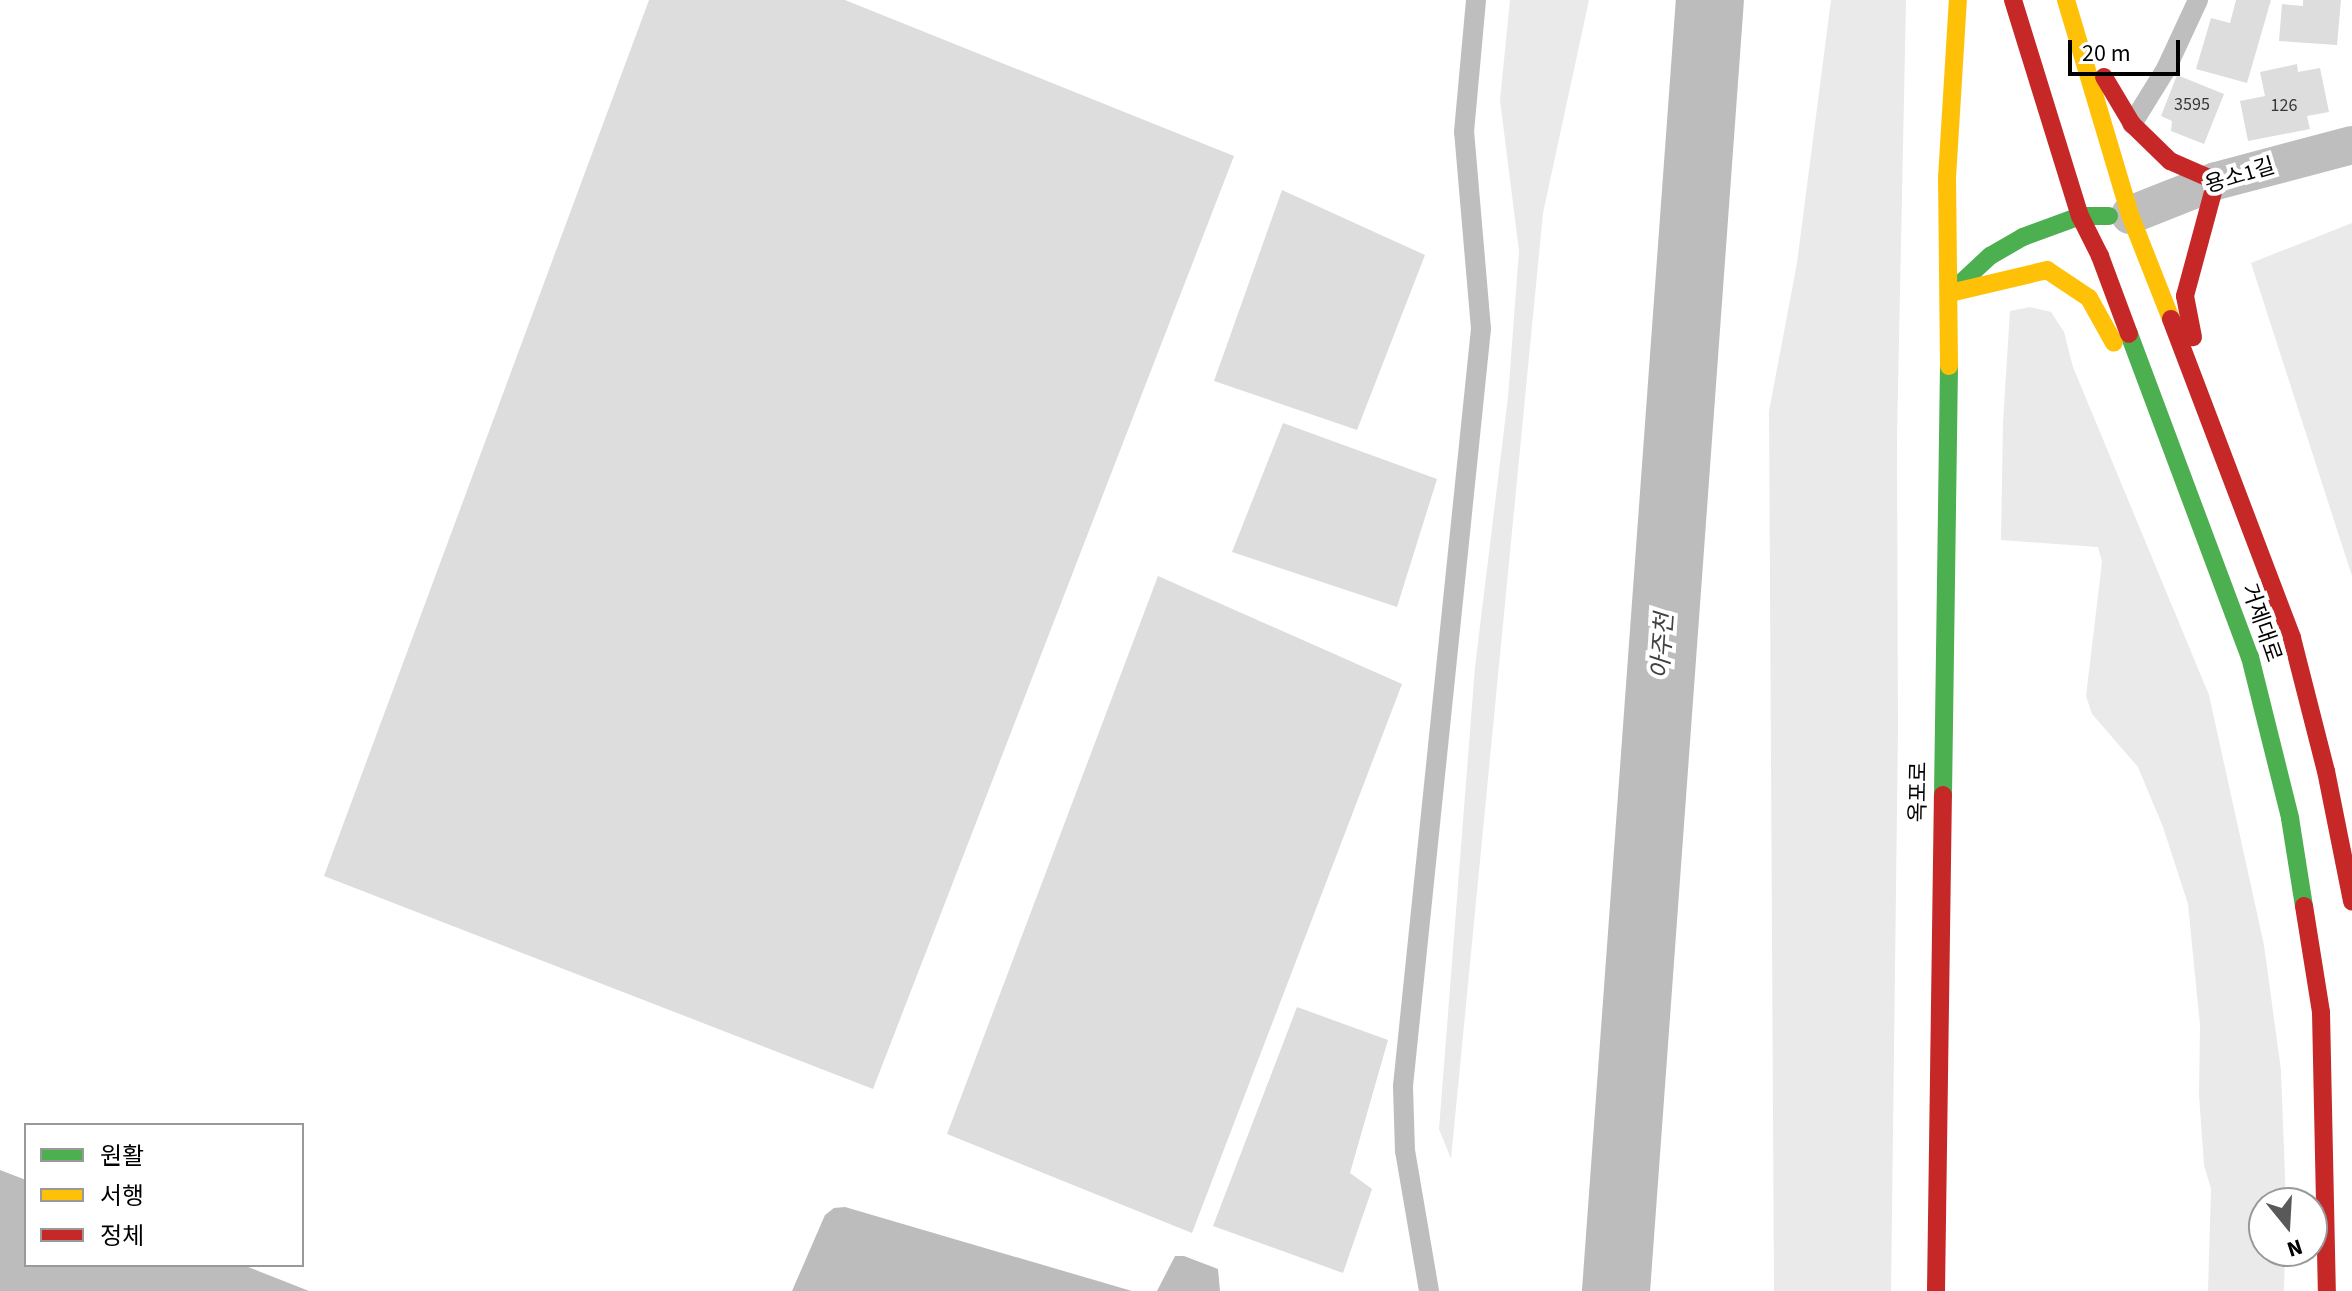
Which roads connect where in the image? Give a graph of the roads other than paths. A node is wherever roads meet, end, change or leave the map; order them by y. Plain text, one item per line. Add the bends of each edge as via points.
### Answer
1 (1476, 0) edge
2 (1958, 0) edge
3 (2013, 0) edge
4 (2066, 0) edge
5 (2198, 0) edge
6 (2070, 19) junction
7 (2132, 124) junction
8 (2352, 145) edge
9 (2216, 181) junction
10 (2130, 215) junction
11 (2080, 216) junction
12 (1950, 293) junction
13 (2206, 406) junction
14 (2173, 450) junction
15 (2352, 901) edge
16 (1429, 1291) edge
17 (1936, 1291) edge
18 (2327, 1291) edge

1 - 16 lane via 1464,132 1481,329 1403,1086 1405,1151
2 - 12 street, 옥포로 via 1947,178
3 - 11 street, 거제대로
4 - 6 street, 거제대로
5 - 7 lane via 2166,69
6 - 7 street
6 - 10 street, 거제대로
7 - 9 street via 2170,161
8 - 9 street, 용소1길
9 - 10 street, 용소1길
9 - 13 street via 2185,296
10 - 11 street
10 - 13 street, 거제대로
11 - 12 street via 1990,256
11 - 14 street, 거제대로
12 - 14 street via 2047,270 2089,298
12 - 17 street, 옥포로
13 - 15 street, 거제대로 via 2292,638
14 - 18 street, 거제대로 via 2250,657 2290,818 2321,1012

